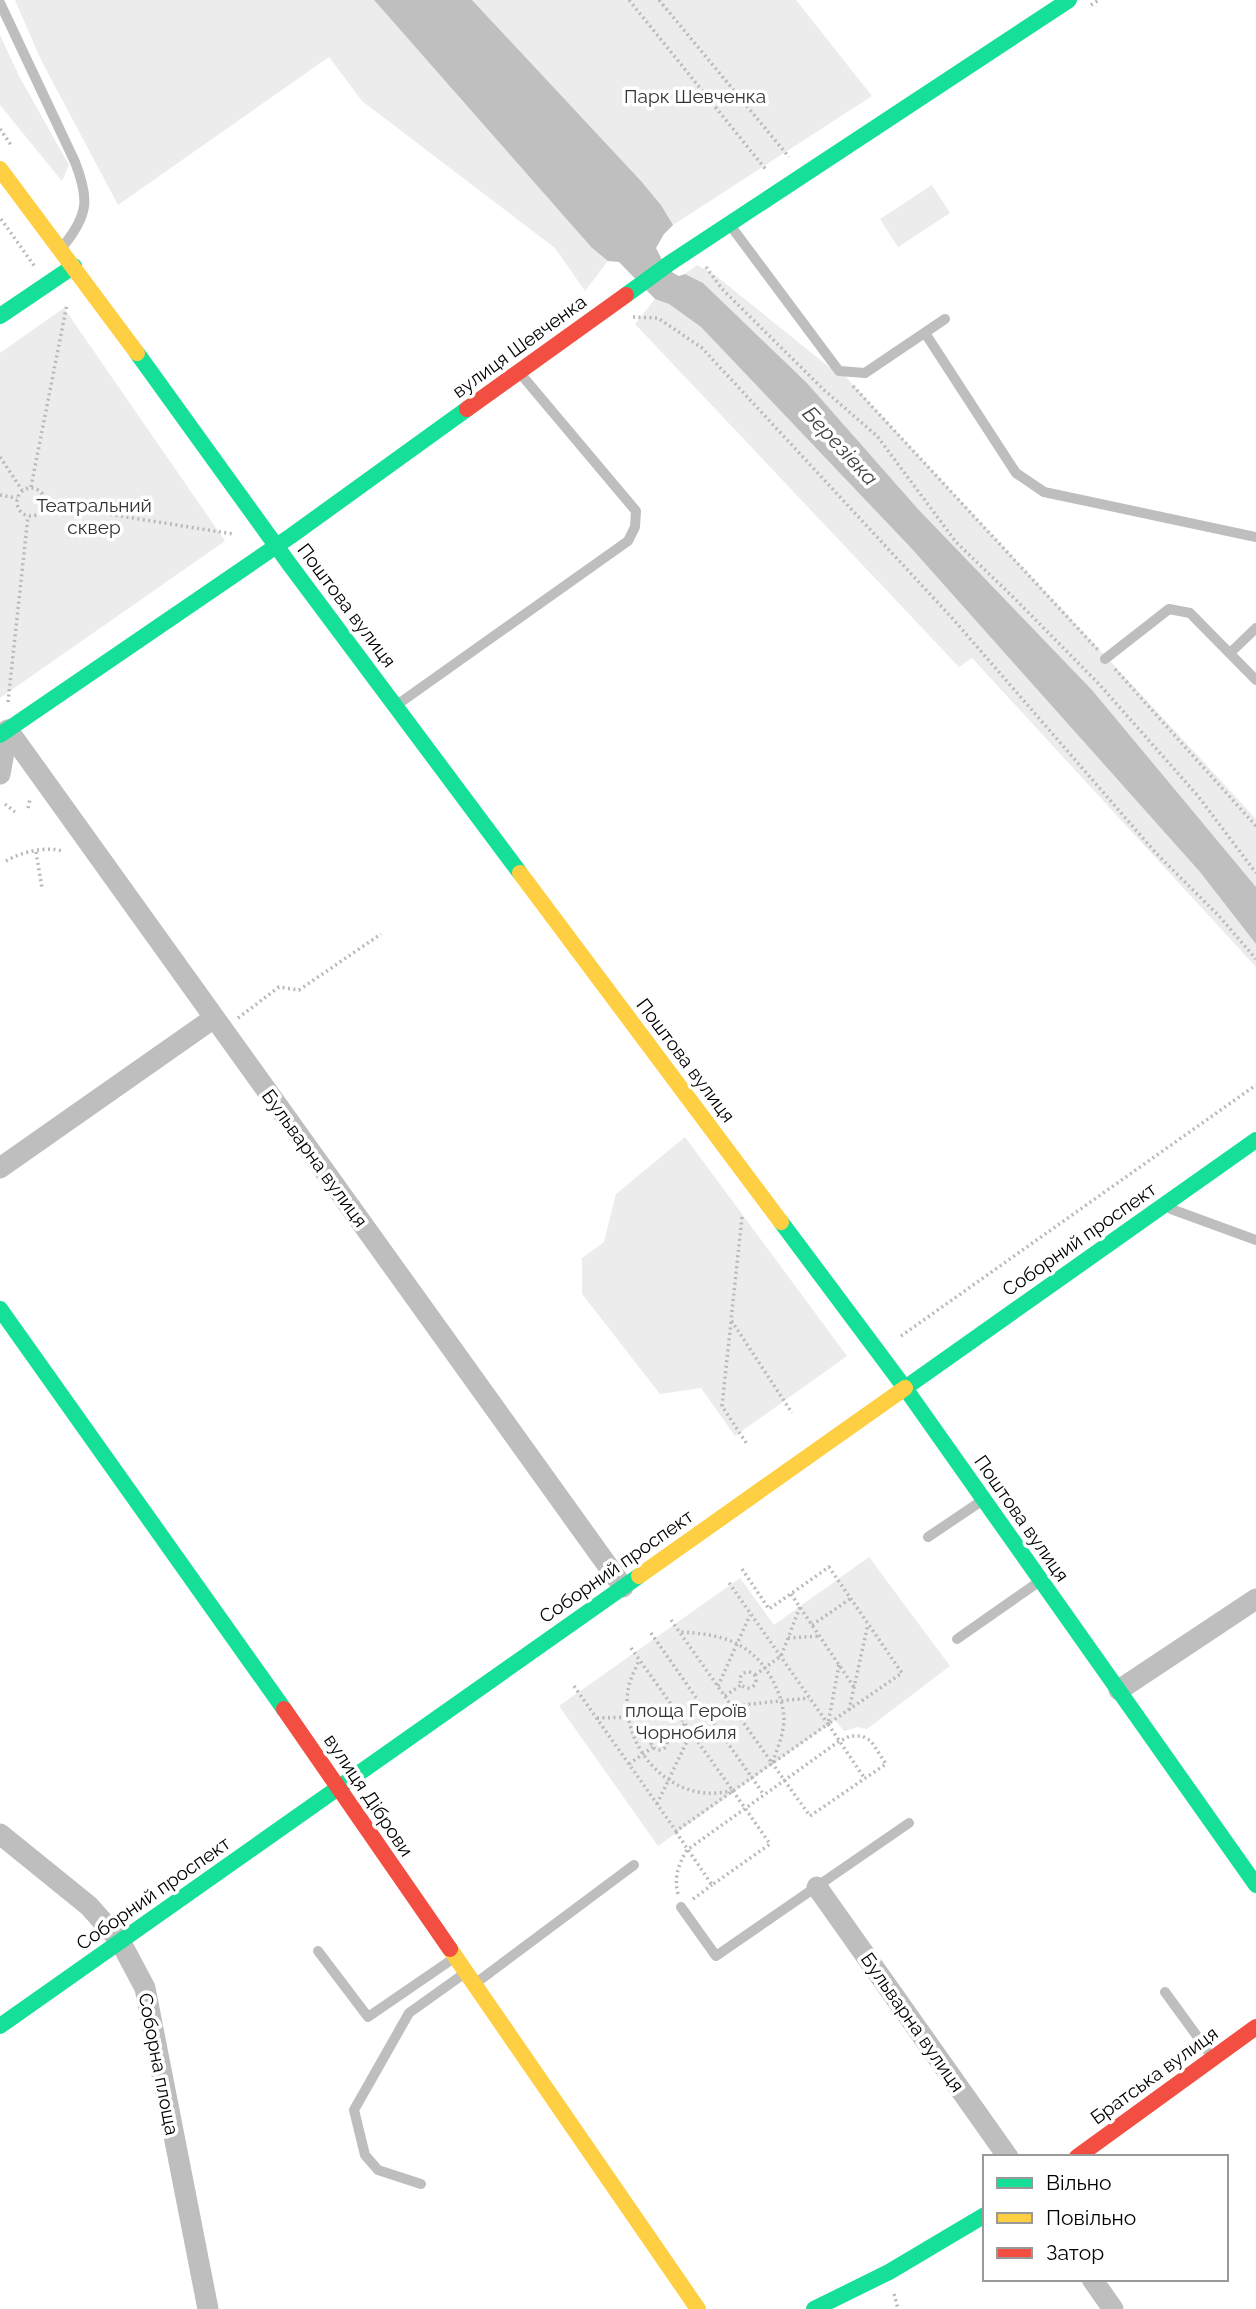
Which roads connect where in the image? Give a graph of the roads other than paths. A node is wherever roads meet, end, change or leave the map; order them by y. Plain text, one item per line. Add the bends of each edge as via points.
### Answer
1 (1069, 0) edge
2 (0, 3) edge
3 (0, 169) edge
4 (730, 225) junction
5 (61, 249) junction
6 (74, 266) junction
7 (0, 316) edge
8 (945, 319) dead end
9 (925, 333) junction
10 (519, 372) junction
11 (1256, 537) edge
12 (276, 546) junction
13 (1256, 628) edge
14 (1230, 653) junction
15 (1105, 659) road end
16 (1256, 680) edge
17 (395, 705) junction
18 (3, 728) edge
19 (0, 774) edge
20 (224, 1019) junction
21 (1256, 1140) edge
22 (0, 1168) edge
23 (1162, 1206) junction
24 (1256, 1240) edge
25 (0, 1309) edge
26 (905, 1388) junction
27 (983, 1500) junction
28 (928, 1537) dead end
29 (1040, 1581) junction
30 (623, 1587) junction
31 (1256, 1599) edge
32 (957, 1639) dead end
33 (1119, 1690) junction
34 (338, 1788) junction
35 (909, 1823) dead end
36 (0, 1834) edge
37 (634, 1865) dead end
38 (1256, 1885) edge
39 (817, 1887) junction
40 (681, 1907) road end
41 (120, 1941) junction
42 (318, 1951) dead end
43 (455, 1957) junction
44 (469, 1978) junction
45 (1165, 1992) dead end
46 (0, 2026) edge
47 (1256, 2027) edge
48 (1213, 2058) junction
49 (1007, 2155) edge
50 (1079, 2155) edge
51 (421, 2183) dead end
52 (983, 2215) edge
53 (1093, 2281) edge
54 (208, 2309) edge
55 (698, 2309) edge
56 (814, 2309) edge
57 (1113, 2309) edge

1 - 4 main road, вулиця Шевченка
2 - 5 lane via 85,187 82,221
3 - 5 main road, Поштова вулиця
4 - 9 lane via 839,371 865,373
4 - 10 main road, вулиця Шевченка via 670,263 618,310
5 - 6 main road, Поштова вулиця
6 - 7 main road
6 - 12 main road, Поштова вулиця
8 - 9 lane
9 - 11 lane via 1016,473 1044,492
10 - 12 main road, вулиця Шевченка
10 - 17 lane via 636,511 635,527 628,541
12 - 17 main road, Поштова вулиця
12 - 18 main road, вулиця Шевченка
13 - 14 lane
14 - 15 lane via 1190,613 1169,609
14 - 16 lane
17 - 26 main road, Поштова вулиця
18 - 19 street
18 - 20 street, Бульварна вулиця
20 - 22 street
20 - 30 street, Бульварна вулиця
21 - 23 main road, Соборний проспект
23 - 24 lane
23 - 26 main road, Соборний проспект
25 - 34 main road, вулиця Діброви
26 - 27 main road, Поштова вулиця
26 - 30 main road, Соборний проспект
27 - 28 lane
27 - 29 main road, Поштова вулиця
29 - 32 lane
29 - 33 main road, Поштова вулиця
30 - 34 main road, Соборний проспект
31 - 33 street
33 - 38 main road, Поштова вулиця
34 - 41 main road, Соборний проспект
34 - 43 main road, вулиця Діброви
35 - 39 lane
36 - 41 street, Соборна площа via 89,1906
37 - 44 lane
39 - 40 lane via 716,1956
39 - 49 street, Бульварна вулиця
41 - 46 main road, Соборний проспект
41 - 54 street, Соборна площа via 145,1988
42 - 43 lane via 369,2017
43 - 44 main road, вулиця Діброви
44 - 51 lane via 409,2012 354,2110 365,2155 378,2170
44 - 55 main road, вулиця Діброви
45 - 48 lane
47 - 48 main road, Братська вулиця
48 - 50 main road, Братська вулиця
52 - 56 main road via 889,2272
53 - 57 street

